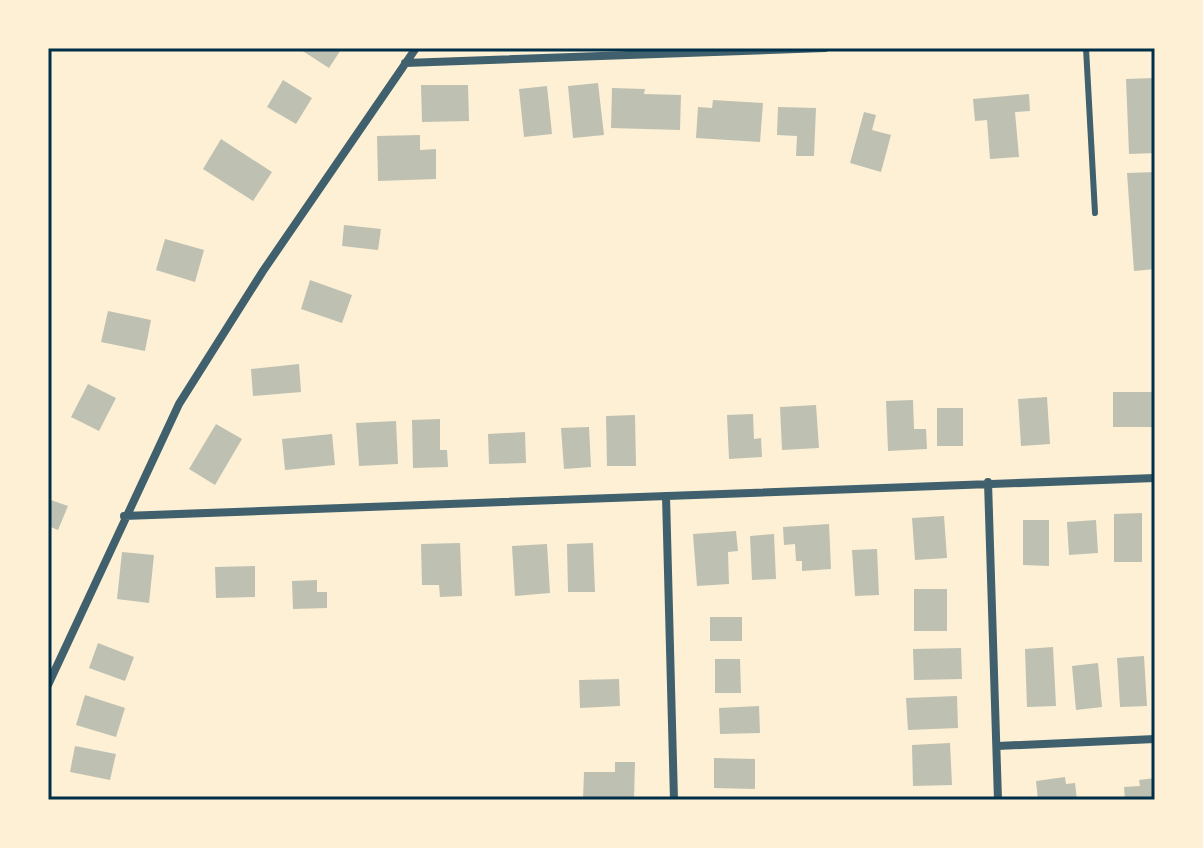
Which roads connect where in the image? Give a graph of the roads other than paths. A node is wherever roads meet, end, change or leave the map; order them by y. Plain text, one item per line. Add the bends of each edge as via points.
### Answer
1 (416, 48) edge
2 (825, 48) edge
3 (1086, 48) edge
4 (405, 63) junction
5 (1095, 213) dead end
6 (1155, 478) edge
7 (988, 482) junction
8 (666, 496) junction
9 (124, 516) junction
10 (48, 685) edge
11 (1155, 739) edge
12 (998, 746) junction
13 (674, 800) edge
14 (998, 800) edge

1 - 4 street
2 - 4 street
3 - 5 lane
4 - 9 street via 179,404
6 - 7 street
7 - 8 street
7 - 12 street
8 - 9 street
8 - 13 street
9 - 10 street
11 - 12 street
12 - 14 street

